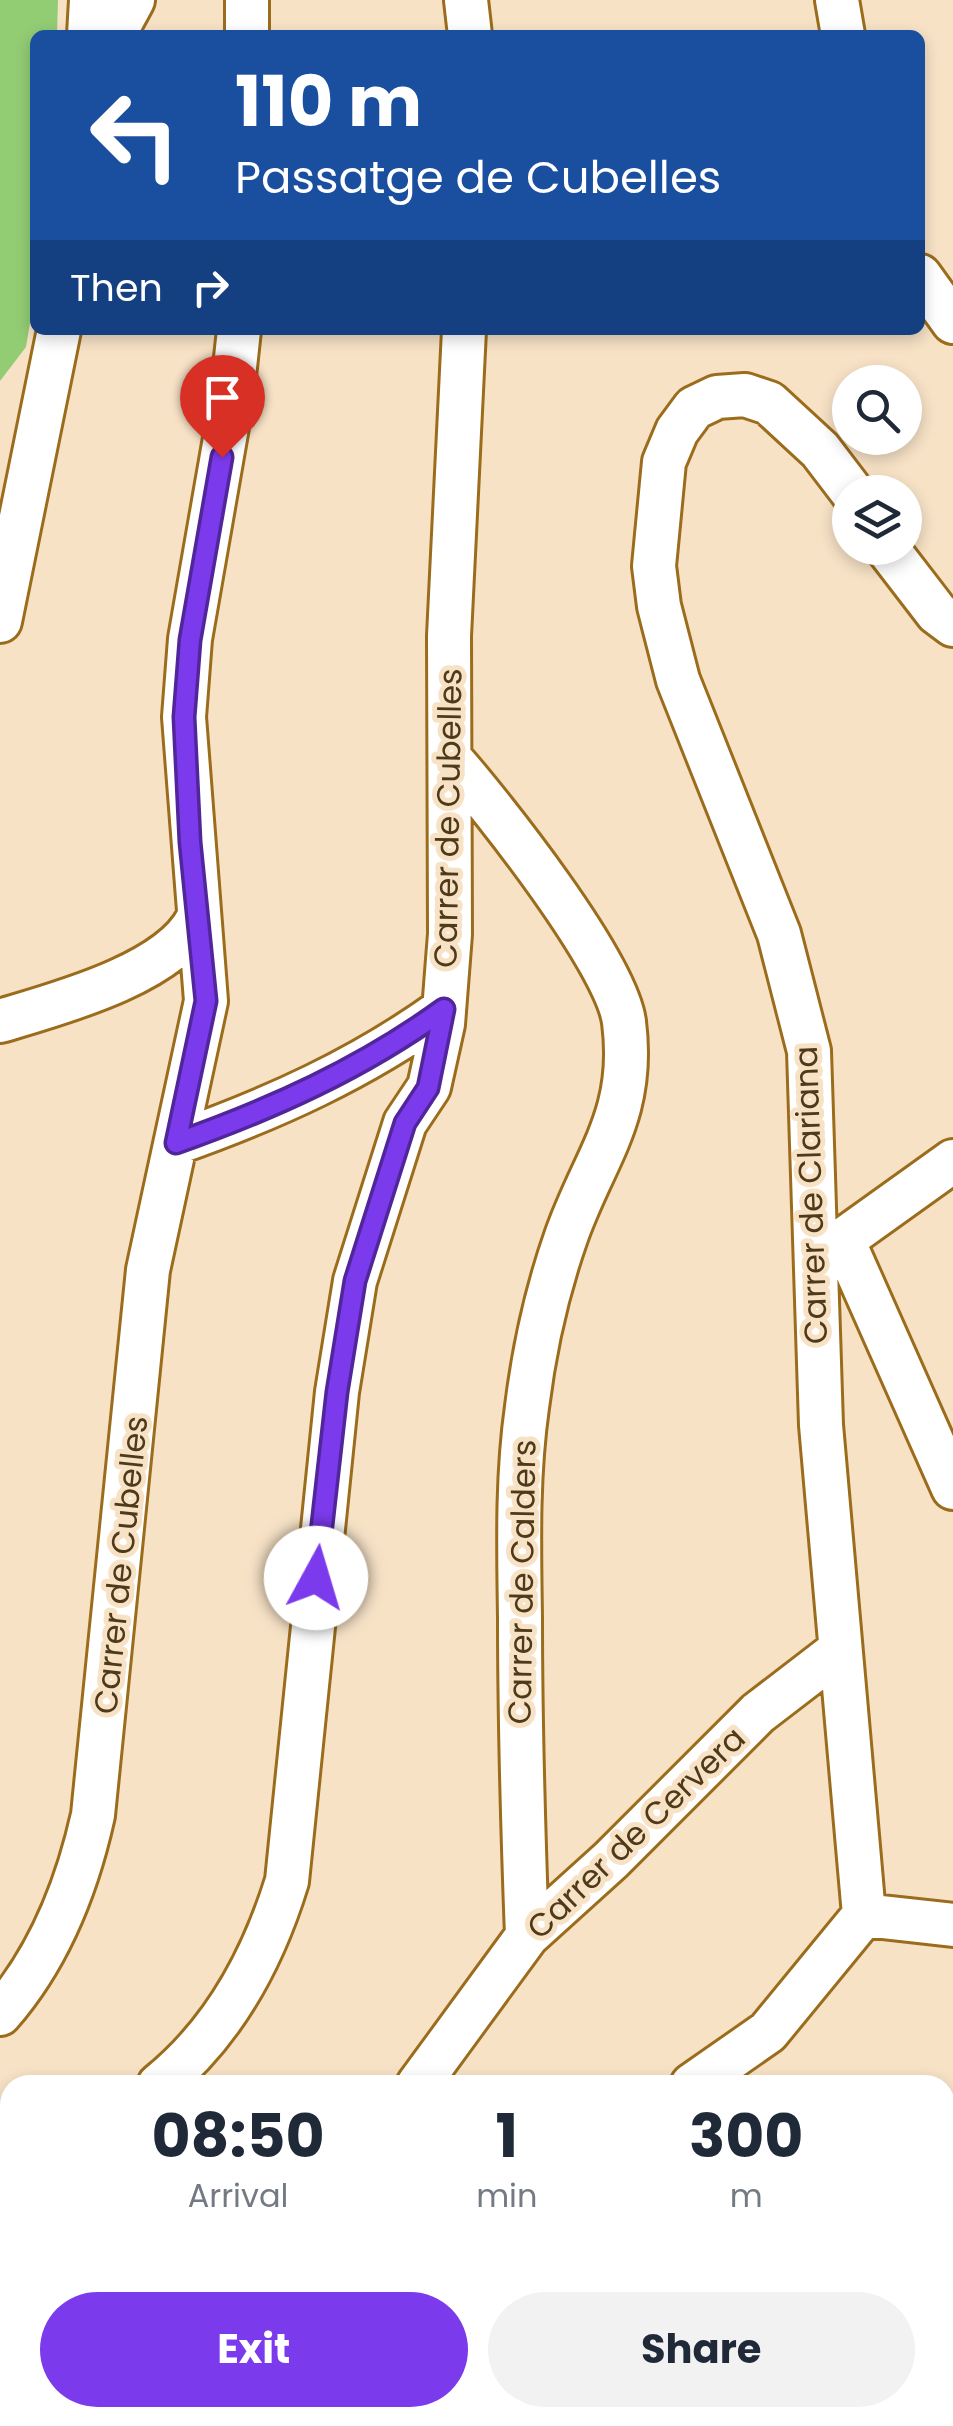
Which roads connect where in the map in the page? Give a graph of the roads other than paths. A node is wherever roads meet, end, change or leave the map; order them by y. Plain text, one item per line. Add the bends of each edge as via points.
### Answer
1 (91, 0) edge
2 (133, 0) edge
3 (247, 0) edge
4 (466, 0) edge
5 (837, 0) edge
6 (89, 30) edge
7 (117, 30) edge
8 (247, 30) edge
9 (469, 30) edge
10 (842, 30) edge
11 (925, 283) edge
12 (953, 322) edge
13 (57, 335) edge
14 (239, 335) edge
15 (464, 335) edge
16 (839, 475) edge
17 (900, 565) edge
18 (0, 621) edge
19 (953, 624) edge
20 (450, 758) junction
21 (198, 918) junction
22 (444, 1009) junction
23 (0, 1022) edge
24 (176, 1143) junction
25 (953, 1161) edge
26 (830, 1249) junction
27 (953, 1488) edge
28 (840, 1650) junction
29 (864, 1916) junction
30 (953, 1925) edge
31 (527, 1936) junction
32 (0, 2014) edge
33 (195, 2067) edge
34 (425, 2075) edge
35 (706, 2075) edge

1 - 6 street
2 - 7 street
3 - 8 street
4 - 9 street
5 - 10 street
11 - 12 street
13 - 18 street
14 - 21 street, Carrer de Cubelles via 184,717
15 - 20 street, Carrer de Cubelles
16 - 26 street, Carrer de Clariana via 769,402 717,397 694,408 677,430 664,462 655,534 659,606 678,680 799,1001
17 - 19 street
20 - 22 street, Carrer de Cubelles
20 - 31 street, Carrer de Calders via 496,810 584,938 624,1018 622,1101 558,1260 526,1407 518,1519
21 - 23 street via 189,936 167,953 100,988
21 - 24 street, Carrer de Cubelles via 206,1001
22 - 24 street via 334,1078
22 - 33 street, Carrer de Cubelles via 428,1088 405,1123 355,1281 334,1411 286,1881 272,1928
24 - 32 street, Carrer de Cubelles via 148,1270 93,1815 59,1920 39,1962
25 - 26 street
26 - 27 street
26 - 28 street, Carrer de Clariana via 821,1425
28 - 29 street, Carrer de Clariana
28 - 31 street, Carrer de Cervera via 758,1713
29 - 30 street
29 - 35 street via 768,2032
31 - 34 street, Carrer de Cervera

